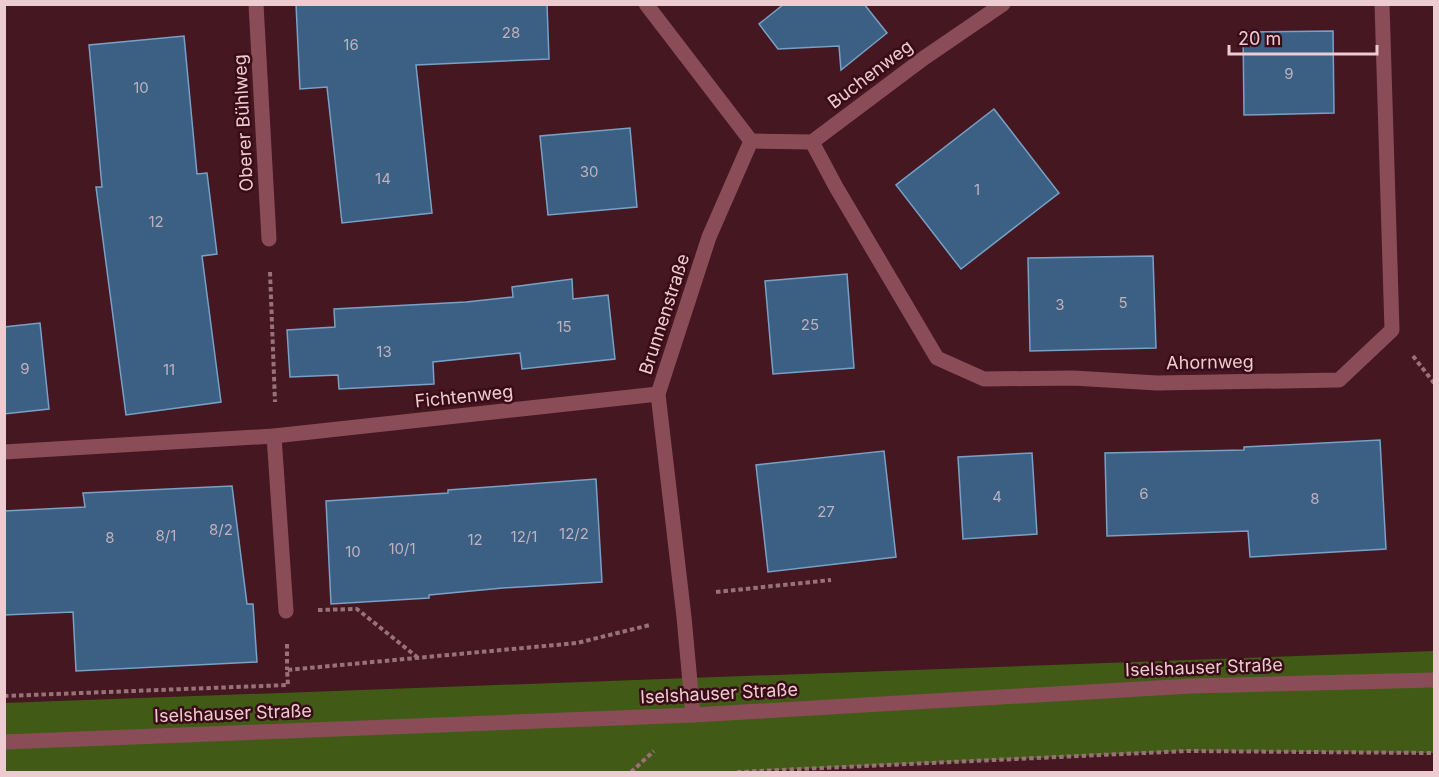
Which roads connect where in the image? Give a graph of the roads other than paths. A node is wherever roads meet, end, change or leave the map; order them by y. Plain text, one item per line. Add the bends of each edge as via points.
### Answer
1 (256, 4) edge
2 (646, 4) edge
3 (1003, 4) edge
4 (1382, 4) edge
5 (751, 141) junction
6 (812, 141) junction
7 (269, 239) road end
8 (658, 394) junction
9 (274, 436) junction
10 (4, 452) edge
11 (286, 611) road end
12 (1434, 680) edge
13 (693, 715) junction
14 (4, 742) edge

1 - 7 street, Oberer Bühlweg
2 - 5 street
3 - 6 street, Buchenweg
4 - 6 street, Ahornweg via 1392,330 1339,380 1157,383 1073,378 984,379 937,358
5 - 6 street
5 - 8 street, Brunnenstraße via 710,237
8 - 9 street, Fichtenweg
8 - 13 street, Brunnenstraße
9 - 10 street, Fichtenweg
9 - 11 street
12 - 13 street, Iselshauser Straße via 1191,686
13 - 14 street, Iselshauser Straße

